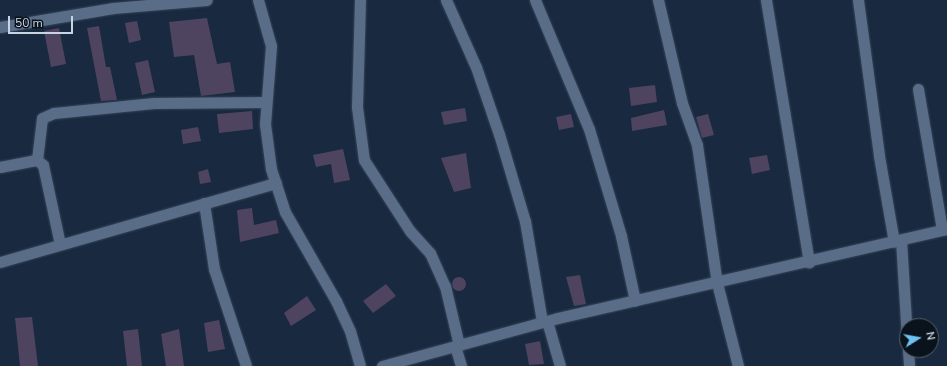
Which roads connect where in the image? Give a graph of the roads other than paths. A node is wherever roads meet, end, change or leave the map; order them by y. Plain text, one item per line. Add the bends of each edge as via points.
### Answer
1 (207, 0) edge
2 (258, 0) edge
3 (360, 0) edge
4 (446, 0) edge
5 (534, 0) edge
6 (658, 0) edge
7 (766, 0) edge
8 (858, 0) edge
9 (0, 27) edge
10 (918, 89) dead end
11 (266, 102) junction
12 (37, 160) junction
13 (0, 167) edge
14 (276, 183) junction
15 (204, 203) junction
16 (945, 230) edge
17 (898, 241) junction
18 (60, 244) junction
19 (0, 262) edge
20 (809, 262) junction
21 (717, 283) junction
22 (635, 301) junction
23 (905, 318) edge
24 (545, 322) junction
25 (457, 345) junction
26 (246, 366) edge
27 (360, 366) edge
28 (382, 366) edge
29 (461, 366) edge
30 (560, 366) edge
31 (738, 366) edge

1 - 9 street via 113,8
2 - 11 street via 271,46
3 - 25 street via 357,107 364,160 410,231 430,253 445,286
4 - 24 street via 476,67 499,134 525,221
5 - 22 street via 589,129 621,236
6 - 21 street via 682,103 697,145
7 - 20 street
8 - 17 street via 879,156
10 - 16 street
11 - 12 street via 154,103 54,114 42,118
11 - 14 street via 265,124
12 - 13 street
12 - 18 street via 43,165
14 - 15 street
14 - 27 street via 285,212 350,332
15 - 18 street
15 - 26 street via 214,269
16 - 17 street
17 - 20 street
17 - 23 street
18 - 19 street
20 - 21 street
21 - 22 street
21 - 31 street
22 - 24 street
24 - 25 street
24 - 30 street
25 - 28 street
25 - 29 street

